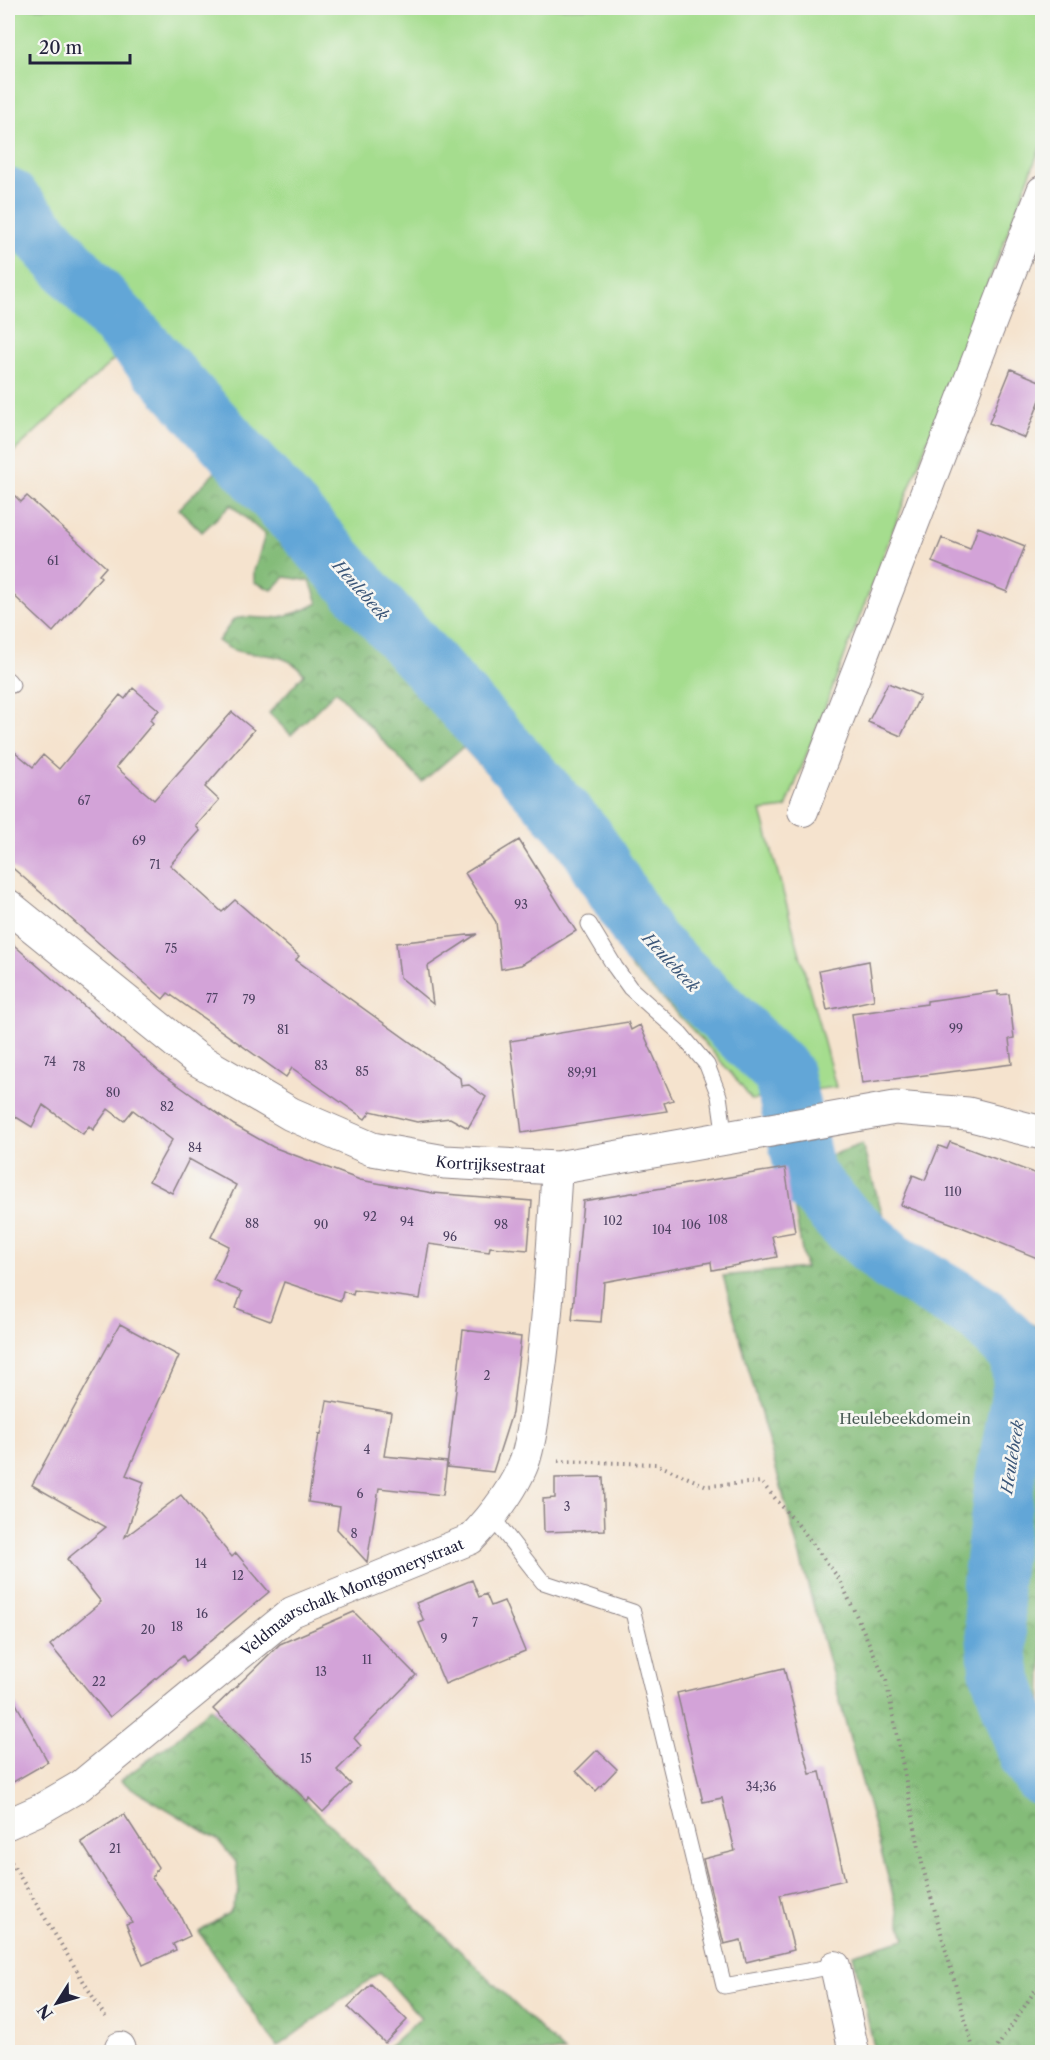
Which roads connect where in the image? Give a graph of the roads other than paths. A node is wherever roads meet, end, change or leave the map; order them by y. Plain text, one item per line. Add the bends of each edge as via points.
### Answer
1 (1042, 191) edge
2 (803, 811) dead end
3 (8, 906) edge
4 (589, 924) dead end
5 (1042, 1133) edge
6 (725, 1138) junction
7 (557, 1168) junction
8 (492, 1517) junction
9 (8, 1824) edge
10 (835, 1966) joint
11 (854, 2052) edge

1 - 2 street
3 - 7 street, Kortrijksestraat via 197,1059 291,1114 372,1149 445,1162
4 - 6 lane via 630,988 680,1033 707,1065 719,1096
5 - 6 street, Kortrijksestraat via 968,1114 895,1108
6 - 7 street, Kortrijksestraat
7 - 8 street, Veldmaarschalk Montgomerystraat via 543,1356 534,1415 524,1460
8 - 9 street, Veldmaarschalk Montgomerystraat via 471,1539 292,1612 80,1786
8 - 10 lane via 543,1582 633,1612 724,1986
10 - 11 street

